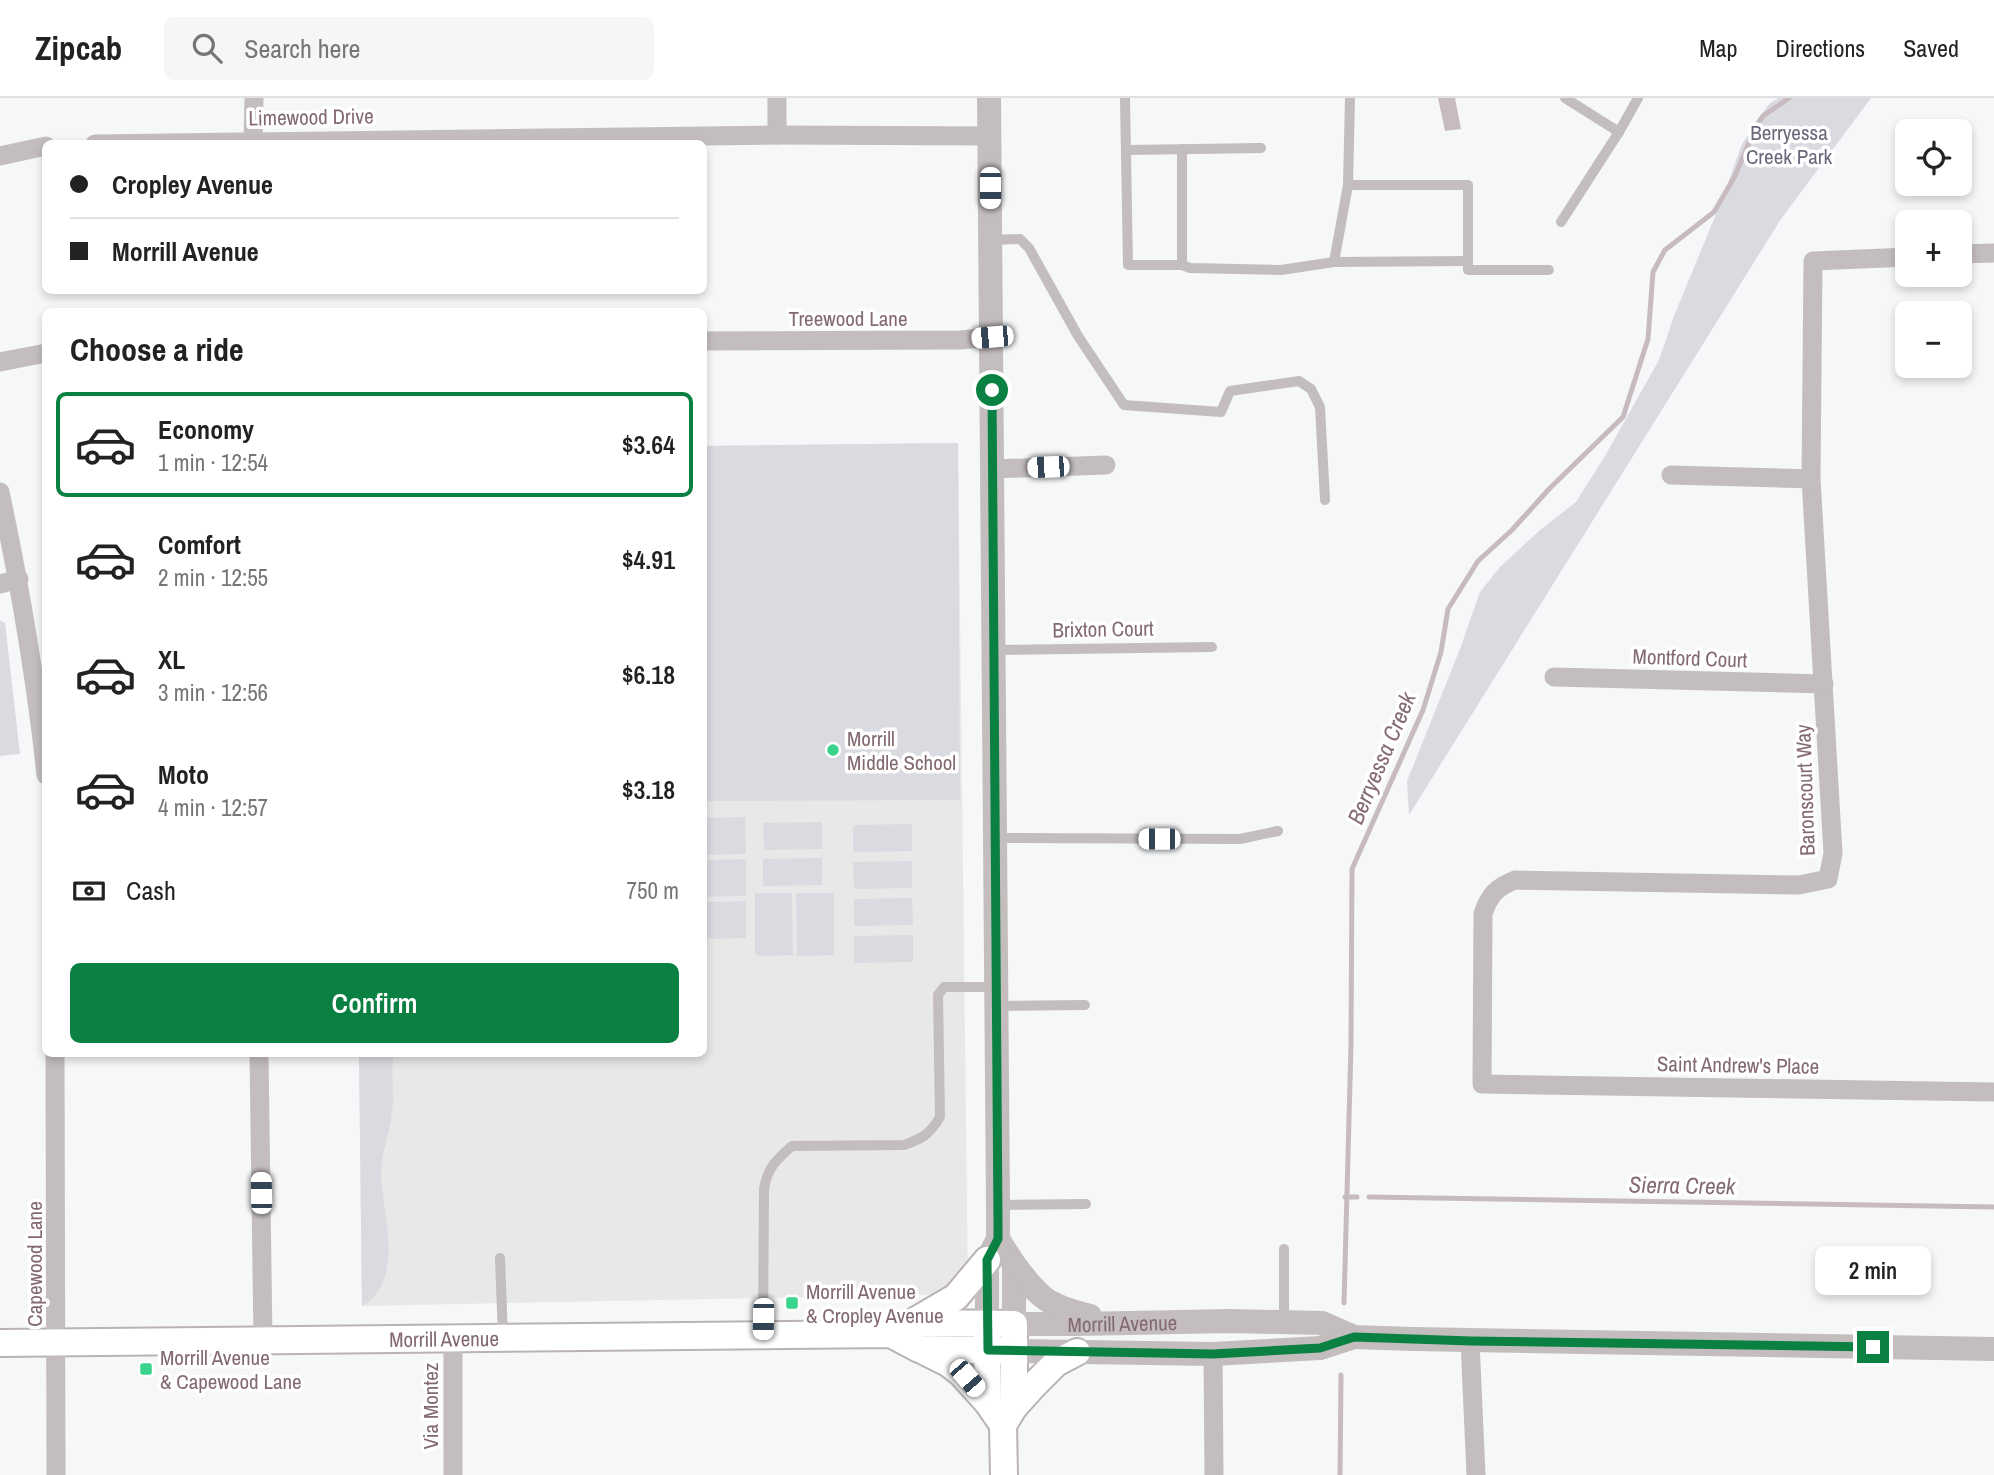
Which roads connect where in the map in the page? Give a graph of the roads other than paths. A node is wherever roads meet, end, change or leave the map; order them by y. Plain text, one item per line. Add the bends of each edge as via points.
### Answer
1 (254, 98) edge
2 (777, 98) edge
3 (989, 98) edge
4 (1125, 98) edge
5 (1350, 98) edge
6 (1565, 98) edge
7 (1638, 98) edge
8 (1619, 132) junction
9 (777, 135) junction
10 (990, 136) junction
11 (253, 140) edge
12 (340, 140) edge
13 (42, 146) edge
14 (1261, 148) dead end
15 (1181, 149) junction
16 (1127, 150) junction
17 (0, 156) edge
18 (1348, 185) junction
19 (1561, 222) dead end
20 (991, 240) junction
21 (1994, 253) edge
22 (1972, 254) edge
23 (1895, 258) edge
24 (1468, 261) junction
25 (1334, 262) junction
26 (1182, 265) junction
27 (1549, 270) dead end
28 (992, 337) junction
29 (707, 341) edge
30 (42, 354) edge
31 (0, 362) edge
32 (1106, 465) dead end
33 (993, 469) junction
34 (1671, 475) dead end
35 (1811, 479) junction
36 (0, 492) edge
37 (1325, 500) dead end
38 (9, 582) edge
39 (1212, 647) dead end
40 (994, 650) junction
41 (1554, 677) dead end
42 (1824, 684) junction
43 (42, 741) edge
44 (1278, 831) dead end
45 (996, 838) junction
46 (998, 997) junction
47 (1085, 1005) dead end
48 (55, 1057) edge
49 (259, 1057) edge
50 (1482, 1084) joint
51 (1994, 1092) edge
52 (1086, 1204) dead end
53 (998, 1205) junction
54 (1284, 1249) dead end
55 (993, 1250) junction
56 (500, 1258) dead end
57 (1014, 1264) junction
58 (1284, 1322) junction
59 (987, 1323) junction
60 (1014, 1324) junction
61 (1121, 1324) junction
62 (902, 1329) junction
63 (763, 1335) junction
64 (1354, 1337) junction
65 (453, 1338) junction
66 (503, 1338) junction
67 (1471, 1341) junction
68 (57, 1342) junction
69 (263, 1342) junction
70 (0, 1343) edge
71 (919, 1349) junction
72 (1994, 1349) edge
73 (988, 1350) junction
74 (1014, 1351) junction
75 (1077, 1352) junction
76 (1213, 1354) junction
77 (988, 1403) junction
78 (1009, 1416) junction
79 (56, 1475) edge
80 (453, 1475) edge
81 (1004, 1475) edge
82 (1214, 1475) edge
83 (1476, 1475) edge

1 - 11 street
2 - 9 street
3 - 10 street
4 - 16 lane
5 - 18 lane
6 - 8 lane
7 - 8 lane
8 - 19 lane
9 - 10 street, Limewood Drive
9 - 12 street, Limewood Drive
10 - 20 street
13 - 17 street
14 - 15 lane
15 - 16 lane
15 - 26 lane
16 - 26 lane via 1128,265
18 - 24 lane via 1468,185
18 - 25 lane
20 - 28 street
20 - 37 lane via 1020,239 1029,248 1078,336 1124,405 1221,411 1230,391 1299,381 1311,389 1320,407
21 - 22 street
23 - 35 street, Baronscourt Way via 1813,261
24 - 25 lane
24 - 27 lane via 1468,270
25 - 26 lane via 1281,270
28 - 29 street, Treewood Lane
28 - 33 street
30 - 31 street
32 - 33 street
33 - 40 street
34 - 35 street
35 - 42 street, Baronscourt Way
36 - 38 street
38 - 43 street
39 - 40 lane, Brixton Court
40 - 45 street
41 - 42 street, Montford Court
42 - 50 street, Baronscourt Way via 1833,853 1828,879 1799,884 1516,880 1504,884 1494,891 1483,914
44 - 45 lane via 1240,839
45 - 46 street
46 - 47 lane
46 - 53 street
46 - 63 lane via 944,987 938,995 940,1117 931,1132 904,1145 792,1146 766,1175
48 - 68 street, Capewood Lane
49 - 69 street
50 - 51 street, Saint Andrew's Place
52 - 53 lane
53 - 55 street
54 - 58 lane
55 - 57 street
55 - 59 street
55 - 62 main road via 956,1297
56 - 66 lane
57 - 60 street
57 - 61 street via 1049,1303
58 - 61 street, Morrill Avenue
58 - 64 street, Morrill Avenue via 1322,1323
59 - 60 main road, Morrill Avenue
59 - 62 main road, Morrill Avenue
59 - 73 main road
60 - 61 street, Morrill Avenue
60 - 74 main road
62 - 63 main road, Morrill Avenue
62 - 71 main road, Morrill Avenue
63 - 66 main road, Morrill Avenue
64 - 67 street, Morrill Avenue
64 - 76 street, Morrill Avenue via 1320,1348
65 - 66 main road, Morrill Avenue
65 - 69 main road, Morrill Avenue
65 - 80 street, Via Montez
67 - 72 street, Morrill Avenue
67 - 83 street
68 - 69 main road, Morrill Avenue
68 - 70 main road, Morrill Avenue
68 - 79 street, Capewood Lane
71 - 73 main road, Morrill Avenue
71 - 77 main road via 961,1373
73 - 74 main road, Morrill Avenue
73 - 77 main road
74 - 75 street, Morrill Avenue
74 - 78 main road
75 - 76 street, Morrill Avenue
75 - 78 main road via 1056,1363
76 - 82 street
77 - 78 main road
78 - 81 main road

